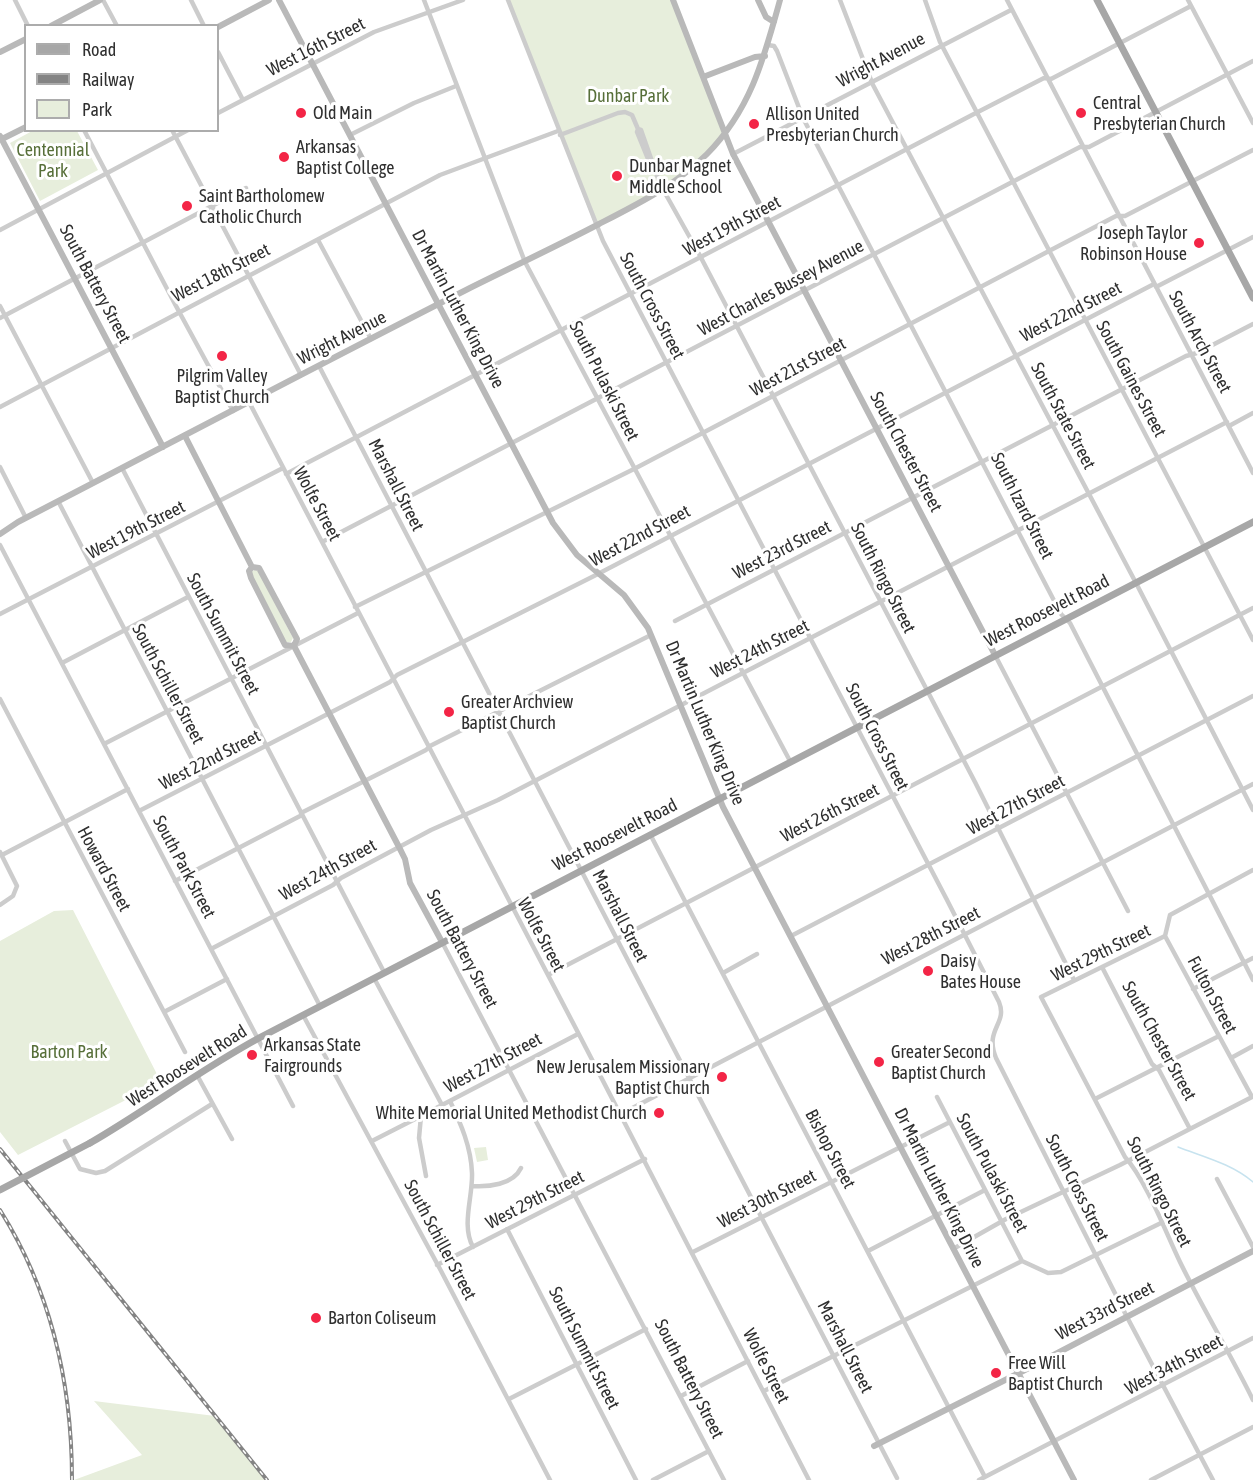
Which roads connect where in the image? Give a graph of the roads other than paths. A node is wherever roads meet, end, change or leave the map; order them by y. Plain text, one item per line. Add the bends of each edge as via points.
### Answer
1 (15, 0) edge
2 (101, 0) edge
3 (191, 0) edge
4 (269, 0) edge
5 (279, 0) edge
6 (424, 0) edge
7 (463, 0) edge
8 (508, 0) edge
9 (673, 0) edge
10 (758, 0) edge
11 (780, 0) edge
12 (840, 0) edge
13 (925, 0) edge
14 (1007, 0) edge
15 (1097, 0) edge
16 (1188, 0) edge
17 (1191, 6) junction
18 (1011, 10) junction
19 (428, 12) junction
20 (774, 22) junction
21 (27, 24) edge
22 (55, 24) edge
23 (116, 24) edge
24 (203, 24) edge
25 (219, 26) edge
26 (24, 40) edge
27 (1120, 43) junction
28 (768, 45) junction
29 (941, 45) junction
30 (0, 52) edge
31 (219, 54) edge
32 (765, 56) junction
33 (1253, 61) edge
34 (312, 63) junction
35 (1227, 75) junction
36 (702, 77) junction
37 (1048, 78) junction
38 (872, 82) junction
39 (456, 86) junction
40 (243, 100) junction
41 (219, 112) edge
42 (1156, 112) junction
43 (977, 113) junction
44 (803, 118) junction
45 (1253, 123) edge
46 (24, 128) edge
47 (638, 129) joint
48 (85, 132) edge
49 (173, 132) edge
50 (185, 132) edge
51 (559, 133) junction
52 (724, 134) junction
53 (350, 135) junction
54 (176, 137) junction
55 (1, 138) edge
56 (1083, 147) junction
57 (907, 149) junction
58 (1253, 150) edge
59 (733, 154) junction
60 (484, 158) junction
61 (106, 173) junction
62 (1192, 181) junction
63 (1013, 182) junction
64 (837, 185) junction
65 (246, 188) dead end
66 (663, 190) junction
67 (387, 204) junction
68 (211, 206) junction
69 (38, 209) junction
70 (1119, 216) junction
71 (943, 218) junction
72 (768, 220) junction
73 (595, 226) junction
74 (0, 230) edge
75 (1253, 237) edge
76 (318, 240) junction
77 (142, 243) junction
78 (1228, 250) junction
79 (1048, 251) junction
80 (874, 254) junction
81 (701, 257) junction
82 (525, 262) junction
83 (248, 276) junction
84 (74, 279) junction
85 (980, 286) junction
86 (1155, 286) junction
87 (804, 290) junction
88 (630, 295) junction
89 (1253, 298) edge
90 (438, 305) junction
91 (0, 306) edge
92 (178, 312) junction
93 (2, 316) edge
94 (1084, 320) junction
95 (911, 323) junction
96 (1253, 324) edge
97 (737, 326) junction
98 (562, 330) junction
99 (371, 339) junction
100 (111, 347) junction
101 (1191, 354) junction
102 (1016, 356) junction
103 (841, 359) junction
104 (666, 363) junction
105 (319, 366) junction
106 (301, 375) junction
107 (476, 375) junction
108 (42, 385) junction
109 (1121, 389) junction
110 (946, 392) junction
111 (772, 396) junction
112 (597, 399) junction
113 (249, 402) junction
114 (0, 407) edge
115 (232, 411) junction
116 (1253, 413) edge
117 (1228, 424) junction
118 (1052, 425) junction
119 (877, 428) junction
120 (702, 433) junction
121 (185, 436) junction
122 (356, 436) junction
123 (512, 444) junction
124 (163, 447) junction
125 (1157, 458) junction
126 (982, 461) junction
127 (808, 464) junction
128 (0, 467) edge
129 (122, 468) junction
130 (634, 469) junction
131 (284, 471) junction
132 (1253, 473) edge
133 (93, 483) junction
134 (1088, 494) junction
135 (912, 497) junction
136 (738, 500) junction
137 (58, 501) junction
138 (219, 502) junction
139 (392, 506) junction
140 (548, 512) junction
141 (26, 518) junction
142 (1253, 522) edge
143 (1017, 531) junction
144 (844, 533) junction
145 (0, 534) edge
146 (156, 535) junction
147 (670, 535) junction
148 (322, 542) junction
149 (0, 545) edge
150 (1204, 547) junction
151 (949, 566) junction
152 (92, 567) junction
153 (252, 567) junction
154 (774, 568) junction
155 (426, 572) junction
156 (599, 573) junction
157 (1136, 583) junction
158 (188, 597) junction
159 (28, 600) junction
160 (879, 602) junction
161 (707, 604) junction
162 (1253, 608) edge
163 (357, 610) junction
164 (0, 614) edge
165 (1240, 615) junction
166 (1066, 618) junction
167 (675, 621) dead end
168 (124, 630) junction
169 (651, 635) junction
170 (811, 638) junction
171 (1253, 640) edge
172 (462, 641) junction
173 (294, 646) junction
174 (1171, 651) junction
175 (995, 655) junction
176 (62, 663) junction
177 (743, 673) junction
178 (393, 678) junction
179 (231, 679) junction
180 (1102, 687) junction
181 (926, 691) junction
182 (1253, 696) edge
183 (0, 699) edge
184 (681, 705) junction
185 (498, 710) junction
186 (167, 711) junction
187 (330, 713) junction
188 (1207, 721) junction
189 (1031, 724) junction
190 (857, 727) junction
191 (104, 744) junction
192 (266, 746) junction
193 (430, 746) junction
194 (1138, 756) junction
195 (963, 759) junction
196 (790, 761) junction
197 (202, 779) junction
198 (365, 780) junction
199 (535, 781) junction
200 (1253, 784) edge
201 (128, 789) junction
202 (1242, 789) junction
203 (1066, 793) junction
204 (892, 796) junction
205 (719, 798) junction
206 (1253, 810) edge
207 (139, 811) junction
208 (302, 814) junction
209 (464, 815) junction
210 (65, 822) junction
211 (1173, 825) junction
212 (998, 828) junction
213 (650, 834) junction
214 (399, 847) junction
215 (239, 848) junction
216 (1, 853) edge
217 (1102, 862) junction
218 (929, 865) junction
219 (754, 867) junction
220 (581, 870) junction
221 (1253, 870) edge
222 (175, 880) junction
223 (337, 882) junction
224 (1209, 894) junction
225 (1034, 898) junction
226 (685, 903) junction
227 (0, 905) edge
228 (511, 906) junction
229 (1128, 911) dead end
230 (273, 916) junction
231 (964, 934) junction
232 (791, 936) junction
233 (1165, 936) junction
234 (616, 939) junction
235 (442, 942) junction
236 (211, 949) junction
237 (757, 954) dead end
238 (1253, 958) edge
239 (1244, 963) junction
240 (1102, 967) junction
241 (384, 972) junction
242 (723, 973) junction
243 (548, 975) junction
244 (374, 978) junction
245 (227, 979) junction
246 (1074, 980) junction
247 (1253, 980) edge
248 (1193, 989) junction
249 (1041, 997) joint
250 (320, 1006) junction
251 (827, 1006) junction
252 (164, 1011) junction
253 (303, 1015) junction
254 (578, 1034) junction
255 (1219, 1036) junction
256 (259, 1038) junction
257 (758, 1041) junction
258 (1253, 1046) edge
259 (185, 1052) dead end
260 (1231, 1058) junction
261 (1157, 1067) junction
262 (510, 1070) junction
263 (197, 1075) junction
264 (689, 1077) junction
265 (937, 1097) dead end
266 (1252, 1098) edge
267 (1095, 1099) junction
268 (450, 1101) junction
269 (212, 1104) junction
270 (442, 1105) junction
271 (293, 1106) dead end
272 (621, 1114) junction
273 (421, 1116) junction
274 (950, 1122) junction
275 (1190, 1129) junction
276 (232, 1139) dead end
277 (372, 1141) junction
278 (65, 1142) dead end
279 (900, 1147) junction
280 (645, 1159) junction
281 (1128, 1161) junction
282 (521, 1168) dead end
283 (426, 1176) dead end
284 (1217, 1179) dead end
285 (831, 1182) junction
286 (472, 1186) junction
287 (0, 1190) edge
288 (985, 1190) junction
289 (1063, 1192) junction
290 (574, 1195) junction
291 (936, 1216) junction
292 (762, 1217) junction
293 (1002, 1222) junction
294 (1161, 1223) junction
295 (507, 1229) junction
296 (473, 1247) junction
297 (953, 1249) junction
298 (1253, 1249) edge
299 (868, 1251) junction
300 (693, 1252) junction
301 (1095, 1254) junction
302 (1022, 1261) junction
303 (437, 1265) junction
304 (1191, 1284) junction
305 (972, 1285) junction
306 (1126, 1317) junction
307 (903, 1320) junction
308 (646, 1329) junction
309 (1253, 1338) edge
310 (1228, 1352) junction
311 (833, 1356) junction
312 (748, 1361) junction
313 (577, 1364) junction
314 (1018, 1373) junction
315 (1163, 1386) junction
316 (764, 1391) junction
317 (681, 1396) junction
318 (509, 1399) junction
319 (1253, 1400) edge
320 (950, 1408) junction
321 (1253, 1427) edge
322 (1054, 1443) junction
323 (876, 1444) junction
324 (709, 1450) junction
325 (1200, 1455) junction
326 (985, 1477) junction
327 (897, 1478) dead end
328 (550, 1480) edge
329 (636, 1480) edge
330 (653, 1480) edge
331 (724, 1480) edge
332 (809, 1480) edge
333 (979, 1480) edge
334 (1074, 1480) edge
335 (1151, 1480) edge
336 (1213, 1480) edge

1 - 21 street
2 - 22 main road
2 - 23 street
3 - 24 street
4 - 25 main road
5 - 34 main road, Dr Martin Luther King Drive
6 - 19 street, South Pulaski Street
7 - 19 street, West 16th Street
8 - 51 street, South Cross Street
9 - 36 main road, South Chester Street
10 - 20 main road via 766,17
11 - 20 main road, Wright Avenue
12 - 38 street, South State Street
13 - 29 street, South Gaines Street
14 - 18 street, South Arch Street
15 - 27 main road
16 - 17 street
17 - 27 street, West 19th Street
17 - 35 street
18 - 29 street, Wright Avenue
18 - 37 street, South Arch Street
19 - 34 street, West 16th Street via 374,32
19 - 39 street, South Pulaski Street
20 - 28 main road, Wright Avenue
26 - 30 main road
27 - 37 street, West 19th Street
27 - 42 main road
28 - 32 main road, Wright Avenue
28 - 44 street, South Izard Street via 777,51
29 - 38 street, Wright Avenue
29 - 43 street, South Gaines Street
31 - 40 street
32 - 36 main road
32 - 52 main road, Wright Avenue via 749,96
33 - 35 street, West Charles Bussey Avenue
34 - 40 street, West 16th Street
34 - 53 main road, Dr Martin Luther King Drive
35 - 42 street, West Charles Bussey Avenue
35 - 45 street
36 - 52 main road, South Chester Street
37 - 43 street, West 19th Street
37 - 56 street, South Arch Street
38 - 44 street, Wright Avenue
38 - 57 street, South State Street
39 - 53 street
39 - 60 street, South Pulaski Street
40 - 41 street, West 16th Street
42 - 56 street, West Charles Bussey Avenue
42 - 62 main road
43 - 57 street, West 19th Street
43 - 63 street, South Gaines Street
44 - 59 street, Wright Avenue
44 - 64 street, South Izard Street
46 - 55 main road
47 - 51 street, West 18th Street via 632,115 625,112
47 - 66 street, South Ringo Street
48 - 61 street
49 - 54 street
50 - 54 street
51 - 60 street, West 18th Street
51 - 73 street, South Cross Street
52 - 59 main road, South Chester Street
52 - 66 main road, Wright Avenue via 695,165
53 - 67 main road, Dr Martin Luther King Drive
54 - 61 street
54 - 68 street
55 - 69 main road, South Battery Street
56 - 63 street, West Charles Bussey Avenue
56 - 70 street, South Arch Street
57 - 64 street, West 19th Street
57 - 71 street, South State Street
58 - 62 street, West 21st Street
59 - 72 main road, South Chester Street
60 - 67 street, West 18th Street via 440,175
60 - 82 street, South Pulaski Street
61 - 69 street
61 - 77 street
62 - 70 street, West 21st Street
62 - 78 main road
63 - 71 street, West Charles Bussey Avenue
63 - 79 street, South Gaines Street
64 - 72 street, West 19th Street
64 - 80 street, South Izard Street
65 - 68 street
66 - 73 main road, Wright Avenue
66 - 81 street, South Ringo Street
67 - 76 street, West 18th Street
67 - 90 main road, Dr Martin Luther King Drive
68 - 77 street
68 - 83 street
69 - 74 street
69 - 84 main road, South Battery Street
70 - 79 street, West 21st Street
70 - 86 street, South Arch Street
71 - 80 street, West Charles Bussey Avenue
71 - 85 street, South State Street
72 - 81 street, West 19th Street
72 - 87 main road, South Chester Street
73 - 82 main road, Wright Avenue
73 - 88 street, South Cross Street
75 - 78 street, West 22nd Street
76 - 83 street, West 18th Street
76 - 99 street
77 - 84 street
77 - 92 street
78 - 86 street, West 22nd Street
78 - 89 main road
79 - 85 street, West 21st Street
79 - 94 street, South Gaines Street
80 - 87 street, West Charles Bussey Avenue
80 - 95 street, South Izard Street
81 - 88 street, West 19th Street
81 - 97 street, South Ringo Street
82 - 90 main road, Wright Avenue
82 - 98 street, South Pulaski Street
83 - 92 street, West 18th Street
83 - 106 street
84 - 93 street
84 - 100 main road, South Battery Street
85 - 95 street, West 21st Street
85 - 102 street, South State Street
86 - 94 street, West 22nd Street
86 - 101 street, South Arch Street
87 - 97 street, West Charles Bussey Avenue
87 - 103 main road, South Chester Street
88 - 98 street, West 19th Street
88 - 104 street, South Cross Street
90 - 99 main road, Wright Avenue
90 - 107 main road, Dr Martin Luther King Drive
91 - 93 street
92 - 100 street, West 18th Street
92 - 115 street
93 - 108 street
94 - 102 street, West 22nd Street
94 - 109 street, South Gaines Street
95 - 103 street, West 21st Street
95 - 110 street, South Izard Street
96 - 101 street, West 23rd Street
97 - 104 street, West Charles Bussey Avenue
97 - 111 street, South Ringo Street
98 - 107 street, West 19th Street
98 - 112 street, South Pulaski Street
99 - 105 main road, Wright Avenue
100 - 108 street, West 18th Street
100 - 124 main road, South Battery Street
101 - 109 street, West 23rd Street
101 - 117 street, South Arch Street
102 - 110 street, West 22nd Street
102 - 118 street, South State Street
103 - 111 street, West 21st Street
103 - 119 main road, South Chester Street
104 - 112 street, West Charles Bussey Avenue
104 - 120 street, South Cross Street
105 - 106 main road, Wright Avenue
105 - 122 street, Marshall Street
106 - 113 main road, Wright Avenue
107 - 122 street, West 19th Street
107 - 123 main road, Dr Martin Luther King Drive
108 - 114 street, West 18th Street
108 - 133 street
109 - 118 street, West 23rd Street
109 - 125 street, South Gaines Street
110 - 119 street, West 22nd Street
110 - 126 street, South Izard Street
111 - 120 street, West 21st Street
111 - 127 street, South Ringo Street
112 - 123 street, West Charles Bussey Avenue
112 - 130 street, South Pulaski Street
113 - 115 main road, Wright Avenue
113 - 131 street, Wolfe Street
115 - 121 main road, Wright Avenue
116 - 117 street, West 24th Street
117 - 125 street, West 24th Street
117 - 132 street, South Arch Street
118 - 126 street, West 23rd Street
118 - 134 street, South State Street
119 - 127 street, West 22nd Street
119 - 135 main road, South Chester Street
120 - 130 street, West 21st Street
120 - 136 street, South Cross Street
121 - 124 main road, Wright Avenue
121 - 138 main road, South Battery Street
122 - 131 street, West 19th Street
122 - 139 street, Marshall Street
123 - 139 street, West Charles Bussey Avenue
123 - 140 main road, Dr Martin Luther King Drive
124 - 129 main road, Wright Avenue
125 - 134 street, West 24th Street
125 - 150 street, South Gaines Street
126 - 135 street, West 23rd Street
126 - 143 street, South Izard Street
127 - 136 street, West 22nd Street
127 - 144 street, South Ringo Street
128 - 141 street
129 - 133 main road, Wright Avenue
129 - 146 street, South Summit Street
130 - 140 street, West 21st Street
130 - 147 street, South Pulaski Street
131 - 138 street, West 19th Street
131 - 148 street, Wolfe Street
133 - 137 main road, Wright Avenue
134 - 143 street, West 24th Street
134 - 157 street, South State Street
135 - 144 street, West 23rd Street
135 - 151 main road, South Chester Street
136 - 147 street, West 22nd Street
136 - 154 street, South Cross Street
137 - 141 main road, Wright Avenue
137 - 152 street, South Schiller Street
138 - 146 street, West 19th Street
138 - 153 main road, South Battery Street
139 - 148 street, West Charles Bussey Avenue
139 - 155 street, Marshall Street
140 - 155 street, West 21st Street
140 - 156 main road, Dr Martin Luther King Drive via 577,555
141 - 145 main road, Wright Avenue
142 - 150 main road, West Roosevelt Road
143 - 151 street, West 24th Street
143 - 166 street, South Izard Street
144 - 154 street, West 23rd Street
144 - 160 street, South Ringo Street
146 - 152 street, West 19th Street
146 - 158 street, South Summit Street
147 - 156 street, West 22nd Street
147 - 161 street, South Pulaski Street
148 - 163 street, Wolfe Street
149 - 159 street, South Park Street
150 - 157 main road, West Roosevelt Road
150 - 165 street, South Gaines Street
151 - 160 street, West 24th Street
151 - 175 main road, South Chester Street
152 - 159 street, West 19th Street
152 - 168 street, South Schiller Street
153 - 173 main road via 259,568 297,639
153 - 173 main road, South Battery Street via 251,578 285,645
154 - 161 street, West 23rd Street
154 - 170 street, South Cross Street
155 - 163 street, West 21st Street
155 - 172 street, Marshall Street
156 - 169 main road, Dr Martin Luther King Drive via 630,602
156 - 172 street, West 22nd Street
157 - 166 main road, West Roosevelt Road
157 - 174 street, South State Street
158 - 168 street
158 - 179 street, South Summit Street
159 - 164 street, West 19th Street
159 - 176 street, South Park Street
160 - 170 street, West 24th Street
160 - 181 street, South Ringo Street
161 - 167 street, West 23rd Street
161 - 177 street, South Pulaski Street
162 - 165 street, West 26th Street
163 - 173 street, West 21st Street
163 - 178 street, Wolfe Street
165 - 171 street, South Gaines Street
165 - 174 street, West 26th Street
166 - 175 main road, West Roosevelt Road
166 - 180 street, South Izard Street
168 - 176 street
168 - 186 street, South Schiller Street
169 - 184 main road, Dr Martin Luther King Drive
169 - 185 street
170 - 177 street, West 24th Street
170 - 190 street, South Cross Street
172 - 178 street, West 22nd Street
172 - 185 street, Marshall Street
173 - 179 street, West 21st Street
173 - 187 main road, South Battery Street
174 - 180 street, West 26th Street
174 - 188 street, South State Street
175 - 181 main road, West Roosevelt Road
175 - 189 street, South Chester Street
176 - 191 street, South Park Street
177 - 184 street, West 24th Street
177 - 196 street, South Pulaski Street
178 - 187 street, West 22nd Street
178 - 193 street, Wolfe Street
179 - 186 street, West 21st Street
179 - 192 street, South Summit Street
180 - 189 street, West 26th Street
180 - 194 street, South Izard Street
181 - 190 main road, West Roosevelt Road
181 - 195 street, South Ringo Street
182 - 188 street, West 27th Street
183 - 210 street, Howard Street
184 - 199 street, West 24th Street
184 - 205 main road, Dr Martin Luther King Drive
185 - 193 street
185 - 199 street, Marshall Street
186 - 191 street, West 21st Street
186 - 197 street, South Schiller Street
187 - 192 street, West 22nd Street
187 - 198 main road, South Battery Street
188 - 194 street, West 27th Street
188 - 202 street, South State Street
189 - 195 street, West 26th Street
189 - 203 street, South Chester Street
190 - 196 main road, West Roosevelt Road
190 - 204 street, South Cross Street
191 - 201 street, South Park Street
192 - 197 street, West 22nd Street
192 - 208 street, South Summit Street
193 - 198 street
193 - 209 street, Wolfe Street
194 - 203 street, West 27th Street
194 - 211 street, South Izard Street
195 - 204 street, West 26th Street
195 - 212 street, South Ringo Street
196 - 205 main road, West Roosevelt Road
197 - 207 street, West 22nd Street
197 - 215 street, South Schiller Street
198 - 208 street
198 - 214 main road, South Battery Street
199 - 209 street, West 24th Street
199 - 220 street, Marshall Street
200 - 202 street, West 28th Street
201 - 207 street, South Park Street
201 - 210 street
202 - 206 street, South State Street
202 - 211 street, West 28th Street
203 - 212 street, West 27th Street
203 - 217 street, South Chester Street
204 - 218 street, South Cross Street
204 - 219 street, West 26th Street
205 - 213 main road, West Roosevelt Road
205 - 219 main road, Dr Martin Luther King Drive
207 - 222 street, South Park Street
208 - 215 street
208 - 223 street, South Summit Street
209 - 214 street, West 24th Street
209 - 228 street, Wolfe Street
210 - 216 street
210 - 252 street, Howard Street
211 - 217 street, West 28th Street
211 - 224 street, South Izard Street
212 - 218 street, West 27th Street
212 - 225 street, South Ringo Street
213 - 220 main road, West Roosevelt Road
213 - 226 street, Bishop Street
214 - 223 street, West 24th Street
214 - 235 main road, South Battery Street via 410,883
215 - 222 street
215 - 230 street, South Schiller Street
216 - 227 street via 15,879 15,892
217 - 225 street, West 28th Street
217 - 229 street, South Chester Street
218 - 231 street, South Cross Street
218 - 232 street, West 27th Street
219 - 226 street, West 26th Street
219 - 232 main road, Dr Martin Luther King Drive
220 - 228 main road, West Roosevelt Road
220 - 234 street, Marshall Street
221 - 224 street, West 29th Street
222 - 236 street, South Park Street
223 - 230 street, West 24th Street
223 - 241 street, South Summit Street
224 - 233 street, West 29th Street via 1170,915
224 - 239 street, South Izard Street
225 - 231 street, West 28th Street
225 - 246 street, South Ringo Street
226 - 234 street, West 26th Street
226 - 242 street, Bishop Street
228 - 235 main road, West Roosevelt Road
228 - 243 street, Wolfe Street
230 - 236 street, West 24th Street
230 - 250 street, South Schiller Street
231 - 251 street, West 28th Street
231 - 289 street, South Cross Street via 1001,1008 991,1040 993,1050
232 - 251 main road, Dr Martin Luther King Drive
233 - 240 street, West 29th Street
233 - 248 street, Fulton Street
234 - 243 street, West 26th Street
234 - 264 street, Marshall Street
235 - 241 main road, West Roosevelt Road
235 - 262 street, South Battery Street
236 - 245 street, South Park Street
237 - 242 street
238 - 239 street
239 - 247 street, South Izard Street
239 - 248 street
240 - 246 street, West 29th Street
240 - 261 street, South Chester Street
241 - 244 main road, West Roosevelt Road
242 - 257 street, Bishop Street
243 - 254 street, Wolfe Street
244 - 250 main road, West Roosevelt Road
244 - 270 street
245 - 252 street
245 - 256 street, South Park Street
246 - 249 street, West 29th Street
248 - 255 street, Fulton Street
249 - 267 street, South Ringo Street
250 - 253 main road, West Roosevelt Road
251 - 257 street, West 28th Street
251 - 279 main road, Dr Martin Luther King Drive
252 - 259 street, Howard Street
253 - 256 main road, West Roosevelt Road
253 - 277 street, South Schiller Street
254 - 262 street, West 27th Street
254 - 272 street, Wolfe Street
255 - 260 street, Fulton Street
255 - 261 street
256 - 263 main road, West Roosevelt Road
256 - 271 street, South Park Street
257 - 264 street, West 28th Street
257 - 285 street, Bishop Street
258 - 260 street
260 - 266 street, Fulton Street
261 - 267 street
261 - 275 street, South Chester Street
262 - 268 street, West 27th Street
262 - 290 street, South Battery Street
263 - 269 street
263 - 287 main road, West Roosevelt Road, bridge via 90,1143
264 - 272 street, West 28th Street
264 - 292 street, Marshall Street
265 - 274 street, South Pulaski Street
266 - 275 street
267 - 281 street, South Ringo Street
268 - 270 street, West 27th Street
268 - 286 street via 467,1144
269 - 276 street
269 - 278 street via 105,1171 80,1169
270 - 273 street, West 27th Street
272 - 280 street, Wolfe Street
273 - 277 street, West 27th Street
273 - 283 street via 419,1138
274 - 279 street, West 30th Street
274 - 288 street, South Pulaski Street
275 - 281 street
277 - 303 street, South Schiller Street
279 - 285 street, West 30th Street
279 - 291 main road, Dr Martin Luther King Drive
280 - 290 street, West 29th Street
280 - 300 street, Wolfe Street
281 - 289 street
281 - 294 street, South Ringo Street
282 - 286 street via 509,1180
284 - 298 street
285 - 292 street, West 30th Street
285 - 299 street, Bishop Street
286 - 296 street via 467,1227
288 - 291 street
288 - 293 street, South Pulaski Street
289 - 293 street
289 - 301 street, South Cross Street
290 - 295 street, West 29th Street
290 - 308 street, South Battery Street
291 - 297 main road, Dr Martin Luther King Drive
291 - 299 street
292 - 300 street, West 30th Street
292 - 311 street, Marshall Street
293 - 297 street
293 - 302 street, South Pulaski Street
294 - 301 street
294 - 304 street, South Ringo Street
295 - 296 street, West 29th Street
295 - 313 street, South Summit Street
296 - 303 street, West 29th Street
297 - 305 main road, Dr Martin Luther King Drive
298 - 304 main road, West 33rd Street
299 - 307 street, Bishop Street
300 - 312 street, Wolfe Street
301 - 302 street via 1055,1273
301 - 306 street, South Cross Street
302 - 305 street
303 - 318 street, South Schiller Street
304 - 306 main road, West 33rd Street
304 - 310 street, South Ringo Street
305 - 307 street
305 - 314 main road, Dr Martin Luther King Drive
306 - 314 main road, West 33rd Street
306 - 315 street, South Cross Street
307 - 311 street
307 - 320 street, Bishop Street
308 - 313 street
308 - 317 street, South Battery Street
309 - 310 street, West 34th Street
310 - 315 street, West 34th Street
310 - 319 street, South Ringo Street
311 - 316 street
311 - 323 street, Marshall Street
312 - 316 street, Wolfe Street
312 - 317 street
313 - 318 street
313 - 329 street, South Summit Street
314 - 320 main road, West 33rd Street
314 - 322 main road, Dr Martin Luther King Drive
315 - 322 street, West 34th Street
315 - 325 street, South Cross Street
316 - 332 street, Wolfe Street
317 - 324 street, South Battery Street
318 - 328 street, South Schiller Street
320 - 323 main road, West 33rd Street
320 - 326 street, Bishop Street
321 - 325 street
322 - 326 street, West 34th Street
322 - 334 main road, Dr Martin Luther King Drive
323 - 327 street, Marshall Street
324 - 330 street
324 - 331 street, South Battery Street
325 - 335 street
325 - 336 street, South Cross Street
326 - 333 street, West 34th Street

